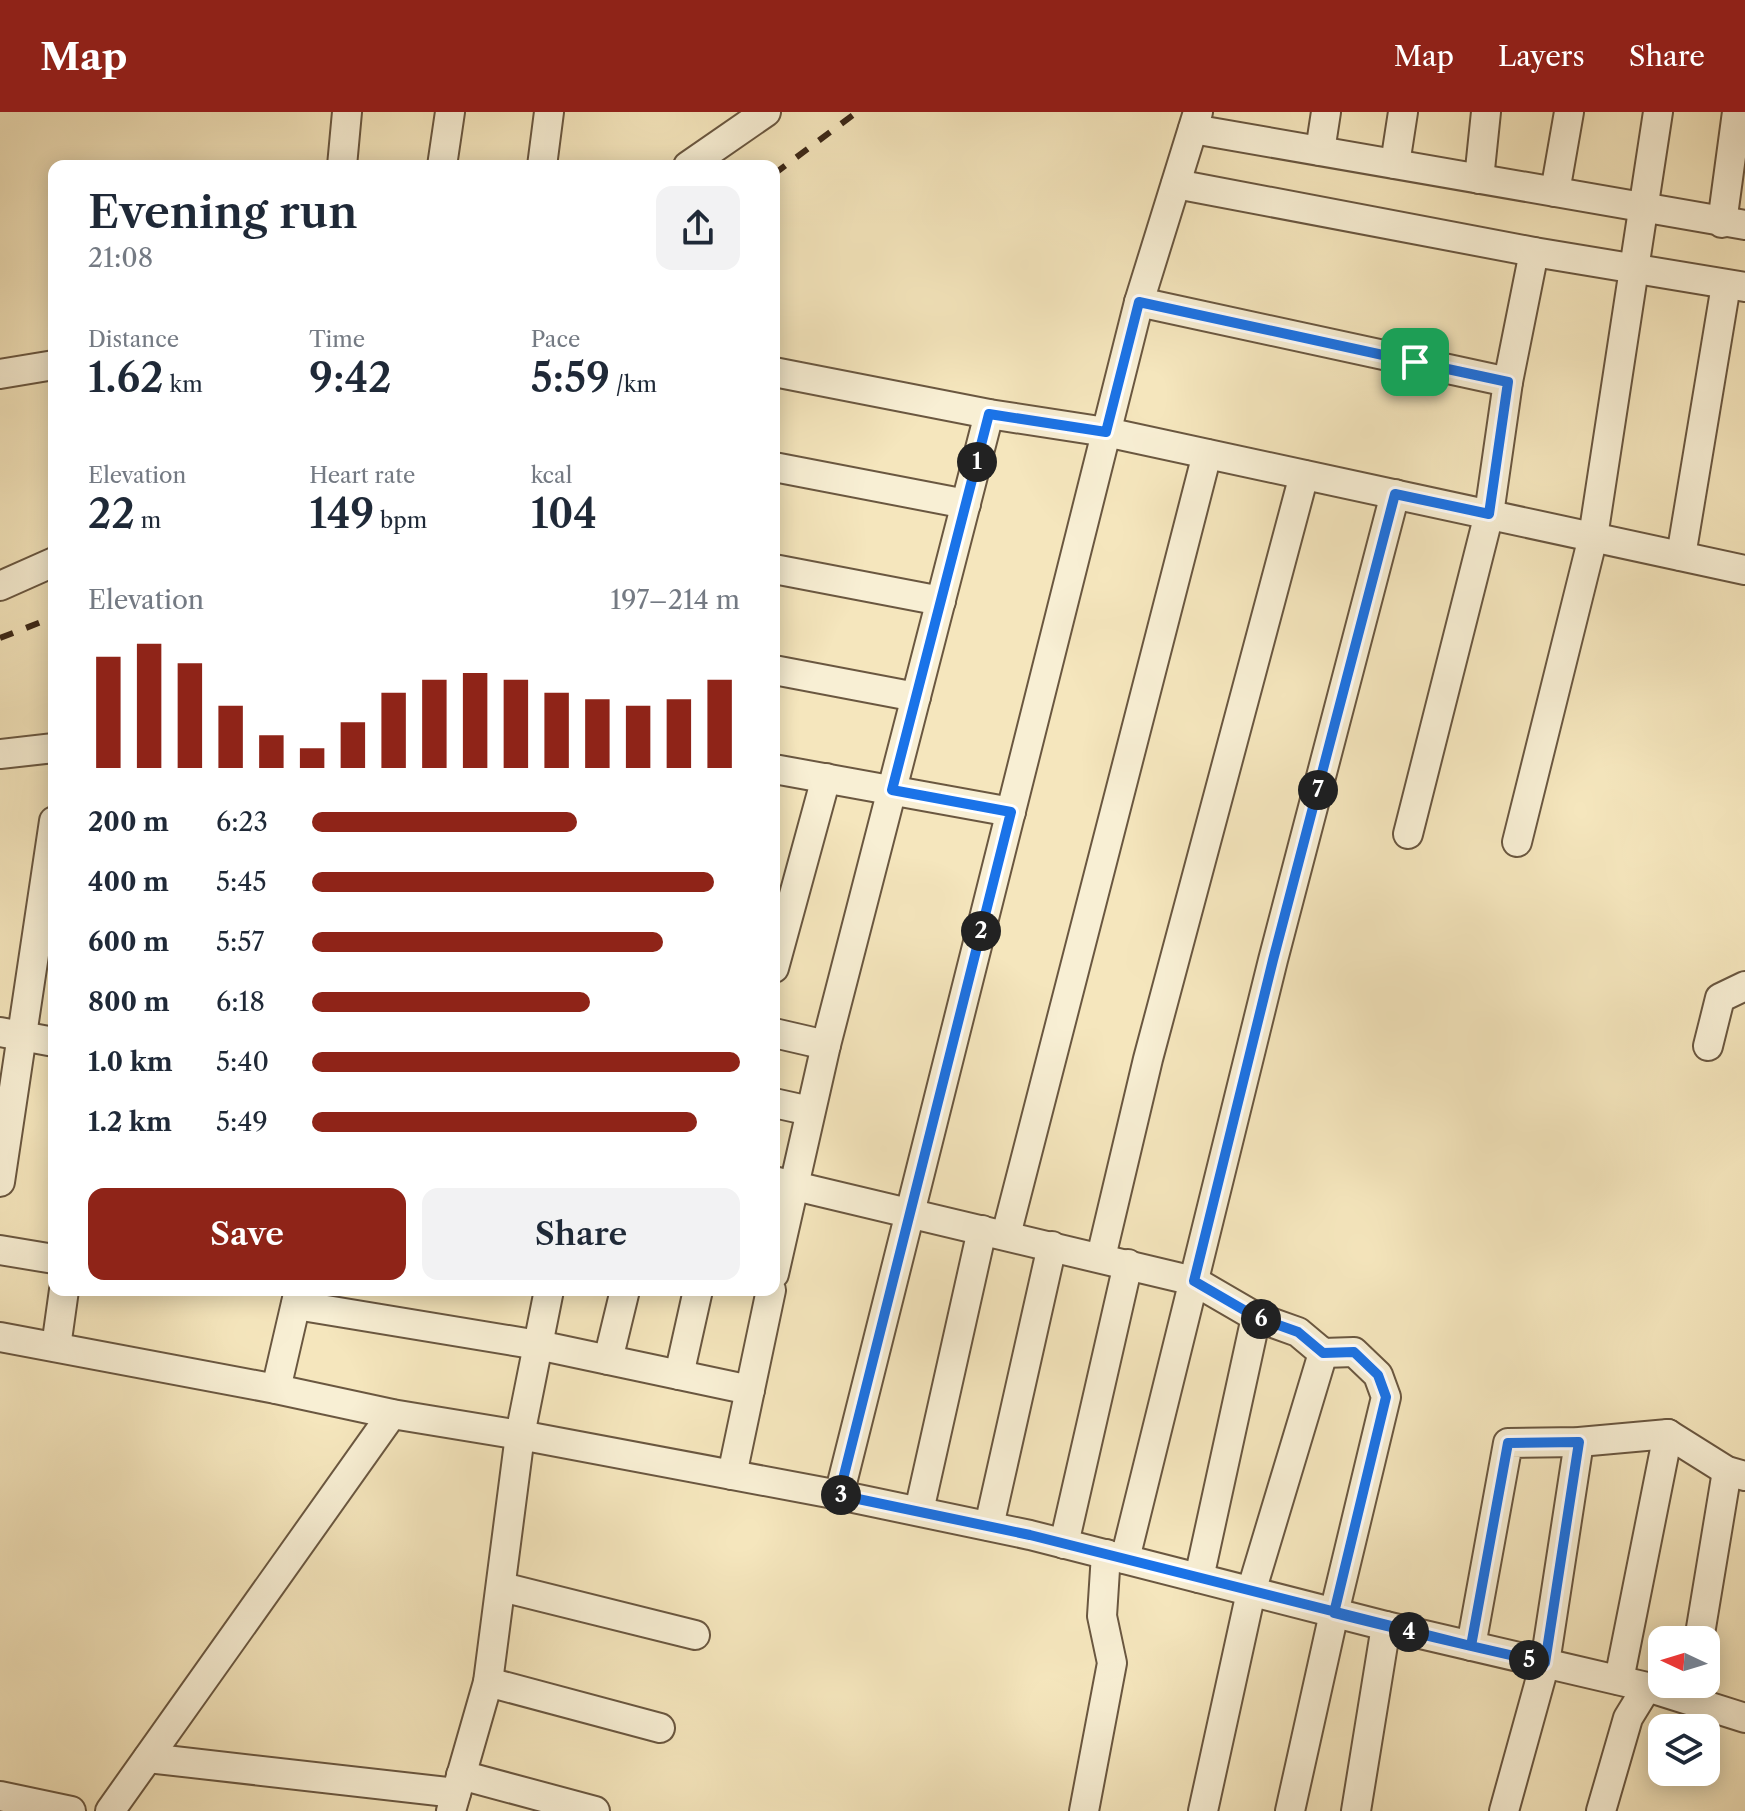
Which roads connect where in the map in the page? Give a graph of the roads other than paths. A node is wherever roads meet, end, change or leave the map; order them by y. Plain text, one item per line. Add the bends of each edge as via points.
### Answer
1 (347, 112) edge
2 (450, 112) edge
3 (549, 112) edge
4 (766, 112) edge
5 (1326, 112) edge
6 (1403, 112) edge
7 (1486, 112) edge
8 (1569, 112) edge
9 (1658, 112) edge
10 (1737, 112) edge
11 (1195, 120) edge
12 (1320, 151) junction
13 (343, 160) edge
14 (443, 160) edge
15 (543, 160) edge
16 (697, 160) edge
17 (1395, 164) junction
18 (1479, 179) junction
19 (1176, 184) junction
20 (1555, 192) junction
21 (1643, 208) junction
22 (1733, 224) edge
23 (1534, 252) junction
24 (1634, 267) junction
25 (1736, 286) edge
26 (1139, 302) junction
27 (48, 366) edge
28 (780, 373) edge
29 (0, 374) edge
30 (1508, 382) junction
31 (989, 414) junction
32 (1106, 432) junction
33 (1207, 454) junction
34 (780, 468) edge
35 (1304, 475) junction
36 (1395, 494) junction
37 (966, 504) junction
38 (1489, 514) junction
39 (1593, 537) junction
40 (1681, 556) junction
41 (48, 565) edge
42 (780, 570) edge
43 (1745, 570) edge
44 (0, 586) edge
45 (941, 601) junction
46 (780, 671) edge
47 (916, 697) junction
48 (48, 749) edge
49 (0, 754) edge
50 (780, 770) edge
51 (826, 778) junction
52 (892, 790) junction
53 (1011, 812) junction
54 (1408, 834) dead end
55 (1517, 842) dead end
56 (48, 851) edge
57 (780, 946) edge
58 (1745, 986) edge
59 (11, 1034) edge
60 (780, 1034) edge
61 (48, 1041) edge
62 (826, 1045) junction
63 (1708, 1046) dead end
64 (780, 1104) edge
65 (810, 1111) junction
66 (0, 1176) edge
67 (783, 1184) edge
68 (911, 1213) junction
69 (780, 1214) edge
70 (994, 1233) junction
71 (1052, 1246) junction
72 (0, 1250) edge
73 (48, 1258) edge
74 (1115, 1260) junction
75 (1194, 1281) junction
76 (63, 1296) edge
77 (548, 1296) edge
78 (624, 1296) edge
79 (697, 1296) edge
80 (770, 1296) edge
81 (297, 1298) edge
82 (1256, 1317) junction
83 (0, 1337) edge
84 (538, 1345) junction
85 (56, 1347) junction
86 (1323, 1353) junction
87 (608, 1360) junction
88 (679, 1375) junction
89 (276, 1389) junction
90 (750, 1390) junction
91 (392, 1414) junction
92 (1668, 1434) junction
93 (520, 1435) junction
94 (1579, 1442) junction
95 (1736, 1474) edge
96 (732, 1475) junction
97 (839, 1495) junction
98 (919, 1511) junction
99 (989, 1526) junction
100 (1064, 1544) junction
101 (1116, 1556) junction
102 (1199, 1578) junction
103 (502, 1587) junction
104 (1251, 1592) junction
105 (1334, 1613) junction
106 (1386, 1626) junction
107 (1702, 1626) edge
108 (695, 1635) dead end
109 (1471, 1646) junction
110 (1545, 1663) junction
111 (1619, 1680) junction
112 (488, 1682) junction
113 (1647, 1687) joint
114 (1702, 1698) edge
115 (1745, 1718) edge
116 (660, 1728) dead end
117 (148, 1758) junction
118 (456, 1793) edge
119 (0, 1796) edge
120 (381, 1798) edge
121 (71, 1811) edge
122 (110, 1811) edge
123 (595, 1811) edge
124 (1084, 1811) edge
125 (1203, 1811) edge
126 (1290, 1811) edge
127 (1356, 1811) edge
128 (1504, 1811) edge
129 (1601, 1811) edge

1 - 13 street
2 - 14 street
3 - 15 street
4 - 16 street
5 - 12 street
6 - 17 street
7 - 18 street
8 - 20 street
9 - 21 street
10 - 22 street
11 - 12 street
11 - 19 street
12 - 17 street
17 - 18 street
18 - 20 street
19 - 23 street
19 - 26 street
20 - 21 street
21 - 22 street
21 - 24 street
23 - 24 street
23 - 30 street
24 - 25 street
24 - 39 street
25 - 40 street
26 - 30 street
26 - 32 street
27 - 29 street
28 - 31 street
30 - 38 street
31 - 32 street
31 - 37 street
32 - 33 street
32 - 53 street
33 - 35 street
33 - 70 street
34 - 37 street
35 - 36 street
35 - 74 street via 1148,1059
36 - 38 street
36 - 75 street
37 - 45 street
38 - 39 street
38 - 54 street
39 - 40 street
39 - 55 street
40 - 43 street
41 - 44 street
42 - 45 street
45 - 47 street
46 - 47 street
47 - 52 street
48 - 49 street
50 - 51 street
51 - 52 street
51 - 57 street
52 - 53 street
52 - 62 street
53 - 68 street
56 - 59 street
58 - 63 street via 1720,998
59 - 61 street
59 - 66 street
60 - 62 street
62 - 65 street
64 - 65 street
65 - 67 street
67 - 68 street
67 - 69 street
68 - 70 street
68 - 97 street
70 - 71 street
70 - 98 street
71 - 74 street
71 - 99 street
72 - 73 street
74 - 75 street
74 - 100 street
75 - 82 street
75 - 101 street
76 - 85 street
77 - 84 street
78 - 87 street
79 - 88 street
80 - 90 street
81 - 84 street
81 - 89 street
82 - 86 street via 1298,1332
82 - 102 street
83 - 85 street
84 - 87 street
84 - 93 street
85 - 89 street
86 - 104 street
86 - 105 street via 1354,1352 1378,1375 1386,1397
87 - 88 street
88 - 90 street
89 - 91 street
90 - 96 street
91 - 93 street
91 - 117 street
92 - 94 street
92 - 95 street
92 - 111 street
93 - 96 street
93 - 103 street
94 - 109 street via 1508,1443
94 - 110 street
95 - 107 street
96 - 97 street
97 - 98 street
98 - 99 street
99 - 100 street
100 - 101 street
101 - 102 street
101 - 124 street via 1102,1616 1112,1663
102 - 104 street
103 - 108 street
103 - 112 street
104 - 105 street
104 - 125 street
105 - 106 street
105 - 126 street
106 - 109 street
106 - 127 street
109 - 110 street
110 - 111 street
110 - 128 street
111 - 113 street
112 - 116 street
112 - 118 street
113 - 129 street via 1628,1718
114 - 115 street
117 - 120 street
117 - 122 street
118 - 120 street
118 - 123 street
119 - 121 street

